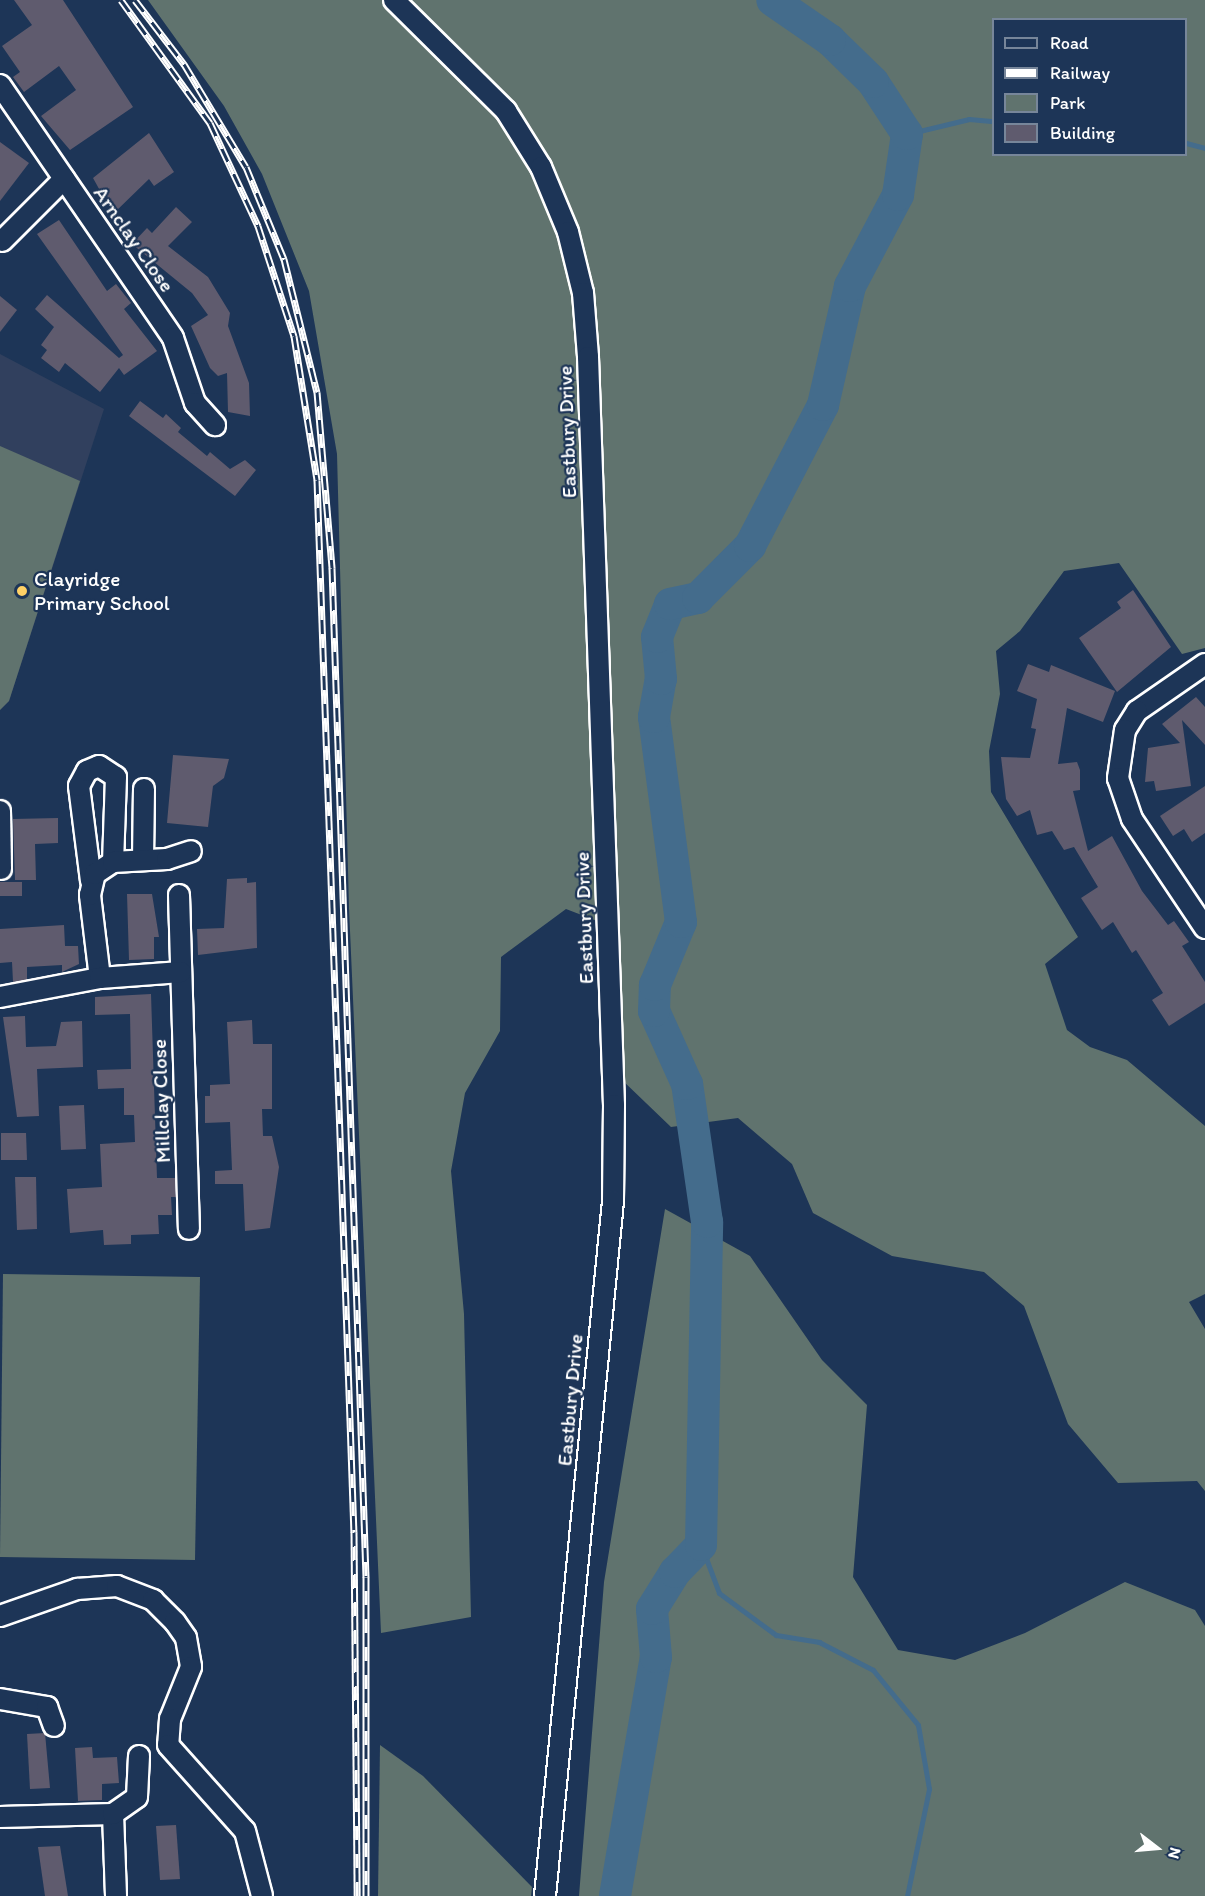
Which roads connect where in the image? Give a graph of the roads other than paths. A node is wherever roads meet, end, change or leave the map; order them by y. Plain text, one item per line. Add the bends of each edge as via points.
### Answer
1 (394, 0) edge
2 (0, 85) edge
3 (64, 179) junction
4 (2, 241) dead end
5 (215, 426) dead end
6 (1205, 664) edge
7 (144, 789) dead end
8 (0, 811) edge
9 (191, 851) dead end
10 (143, 860) junction
11 (112, 862) junction
12 (1, 869) edge
13 (91, 881) junction
14 (179, 895) dead end
15 (1205, 928) edge
16 (181, 972) junction
17 (100, 978) junction
18 (0, 997) edge
19 (189, 1229) dead end
20 (0, 1617) edge
21 (0, 1699) edge
22 (54, 1726) dead end
23 (139, 1756) dead end
24 (113, 1814) junction
25 (0, 1817) edge
26 (116, 1896) edge
27 (262, 1896) edge
28 (545, 1896) edge

1 - 28 street, Eastbury Drive via 506,111 541,167 575,262 588,357 614,1105 612,1200
2 - 3 street, Arnclay Close
3 - 4 street
3 - 5 street, Arnclay Close via 172,338 195,403
6 - 15 street via 1137,711 1125,730 1118,778 1132,819
7 - 10 street
8 - 12 street
9 - 10 street
10 - 11 street
11 - 13 street
11 - 13 street via 116,777 99,766 87,771 80,786
13 - 17 street
14 - 16 street, Millclay Close
16 - 17 street
16 - 19 street, Millclay Close
17 - 18 street via 62,990
20 - 27 street via 76,1589 117,1586 153,1600 175,1622 186,1638 191,1667 170,1719 168,1745 245,1831
21 - 22 street via 47,1707
23 - 24 street via 137,1797
24 - 25 street
24 - 26 street

